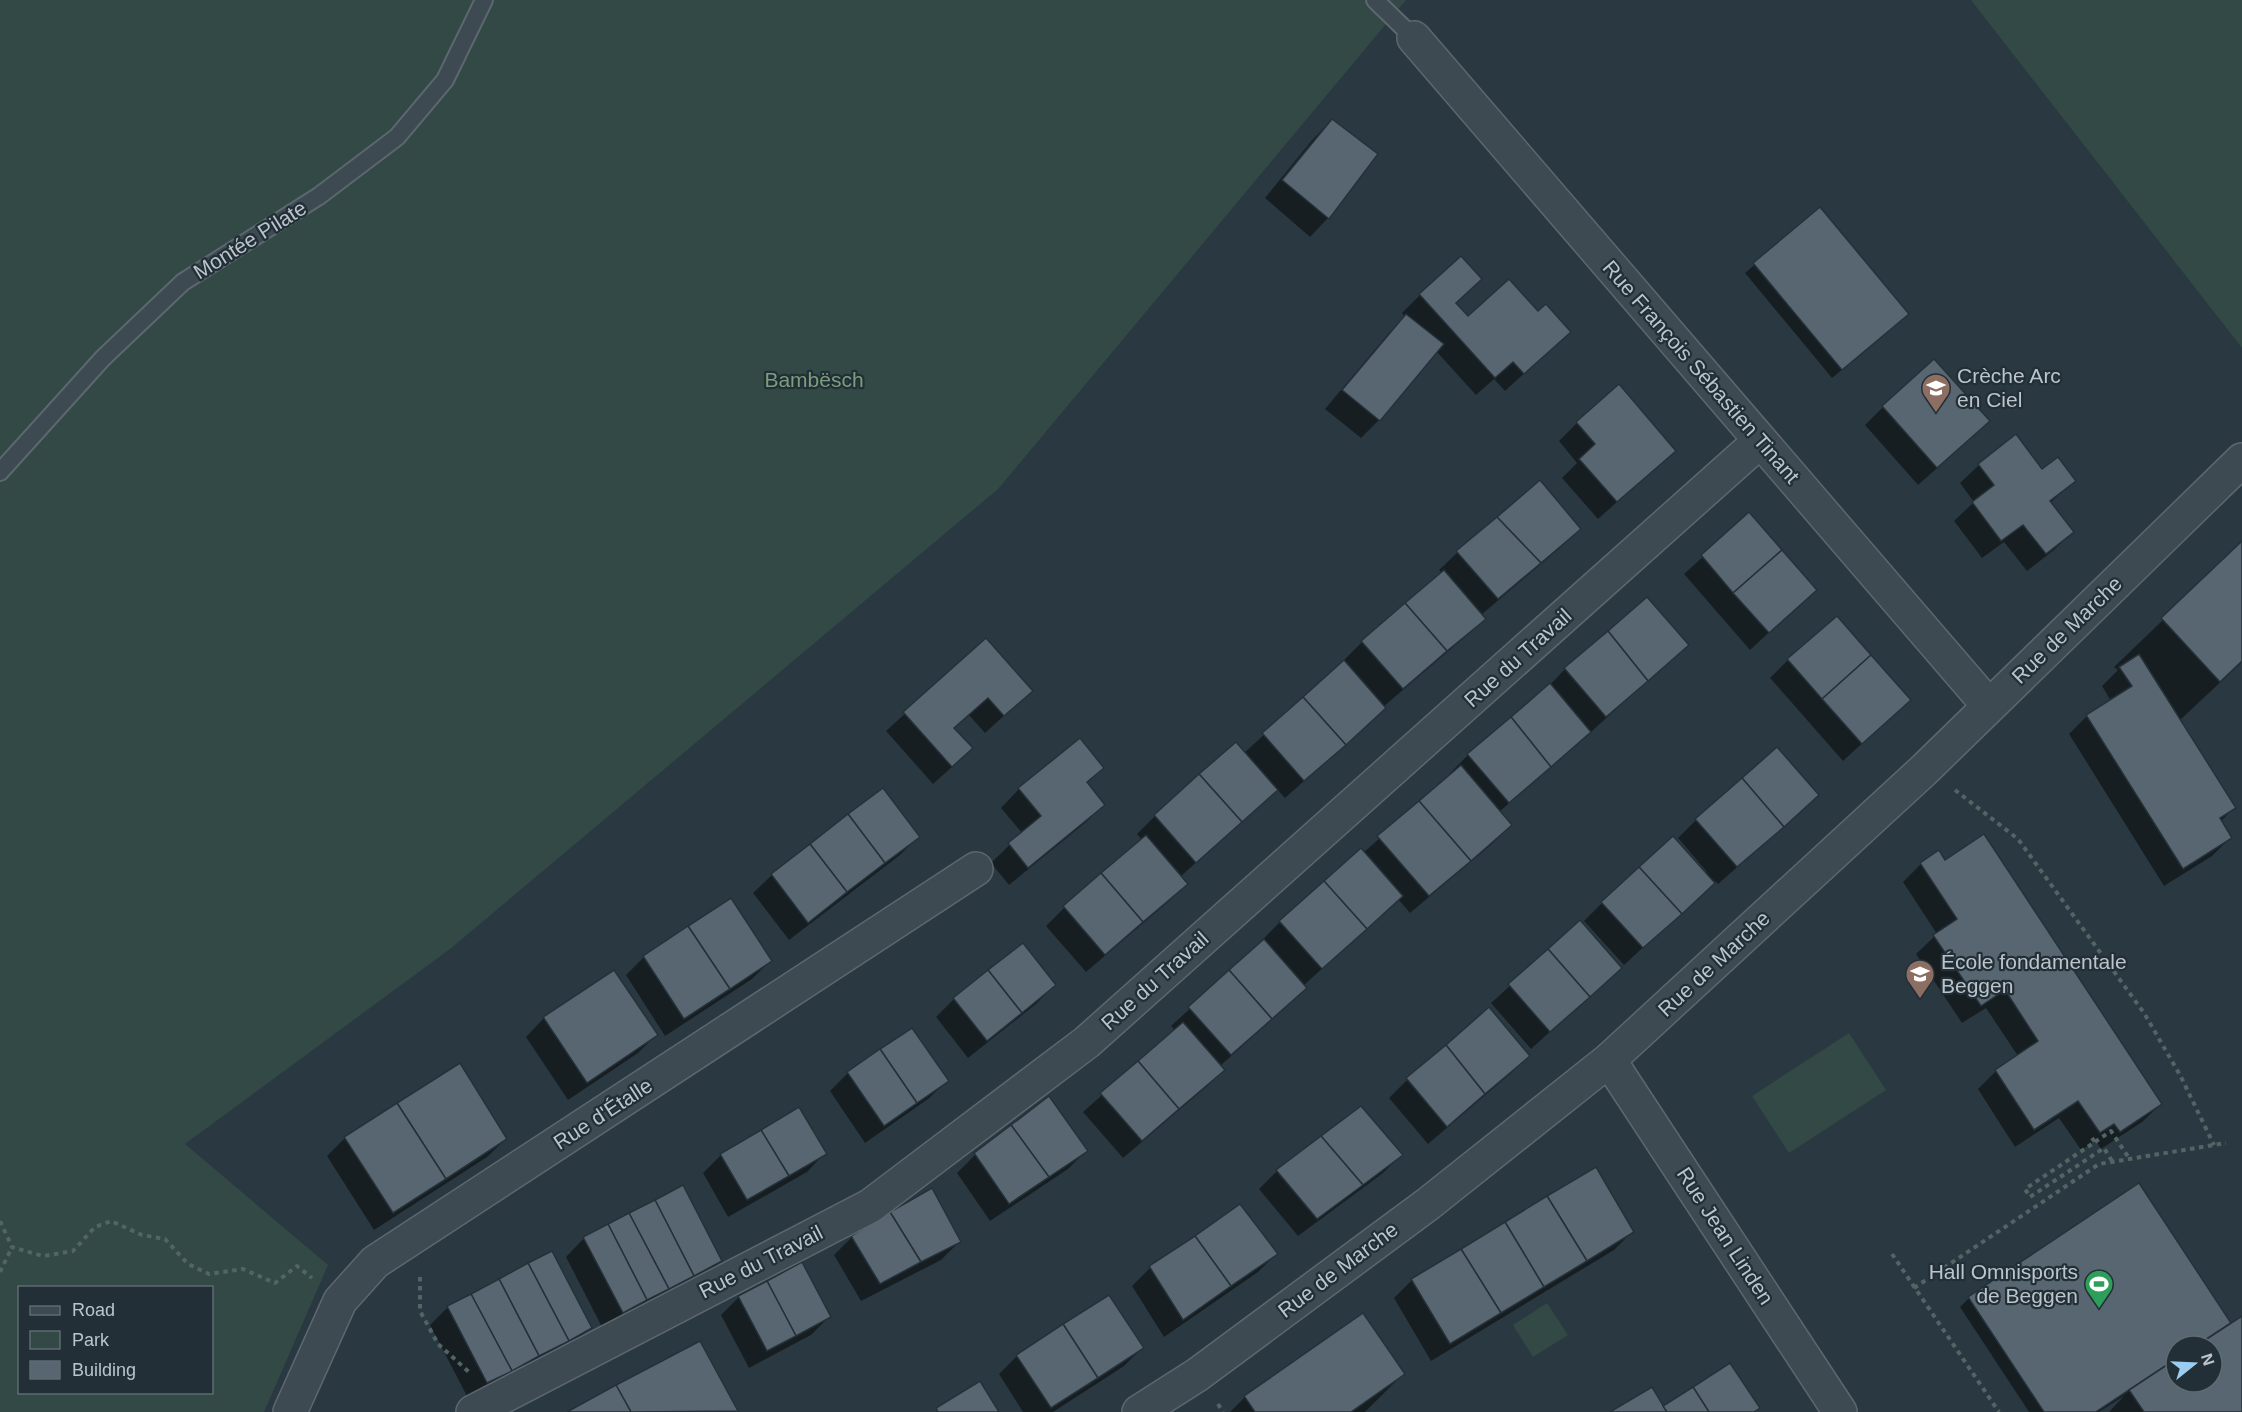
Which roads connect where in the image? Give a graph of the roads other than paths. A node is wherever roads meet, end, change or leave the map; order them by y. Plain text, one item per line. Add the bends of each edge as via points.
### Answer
1 (484, 0) edge
2 (1375, 0) edge
3 (1414, 38) joint
4 (1760, 441) junction
5 (2242, 460) edge
6 (0, 472) edge
7 (1989, 706) junction
8 (976, 869) dead end
9 (1609, 1060) junction
10 (290, 1412) edge
11 (473, 1412) edge
12 (1139, 1412) edge
13 (1840, 1412) edge

1 - 6 lane, Montée Pilate via 445,80 397,137 319,196 183,282 103,358
2 - 3 lane
3 - 4 street, Rue François Sébastien Tinant
4 - 7 street, Rue François Sébastien Tinant
4 - 11 street, Rue du Travail via 1087,1042 870,1206
5 - 7 street, Rue de Marche
7 - 9 street, Rue de Marche
8 - 10 street, Rue d'Étalle via 375,1262 340,1301
9 - 12 street, Rue de Marche via 1418,1211 1197,1375
9 - 13 street, Rue Jean Linden

